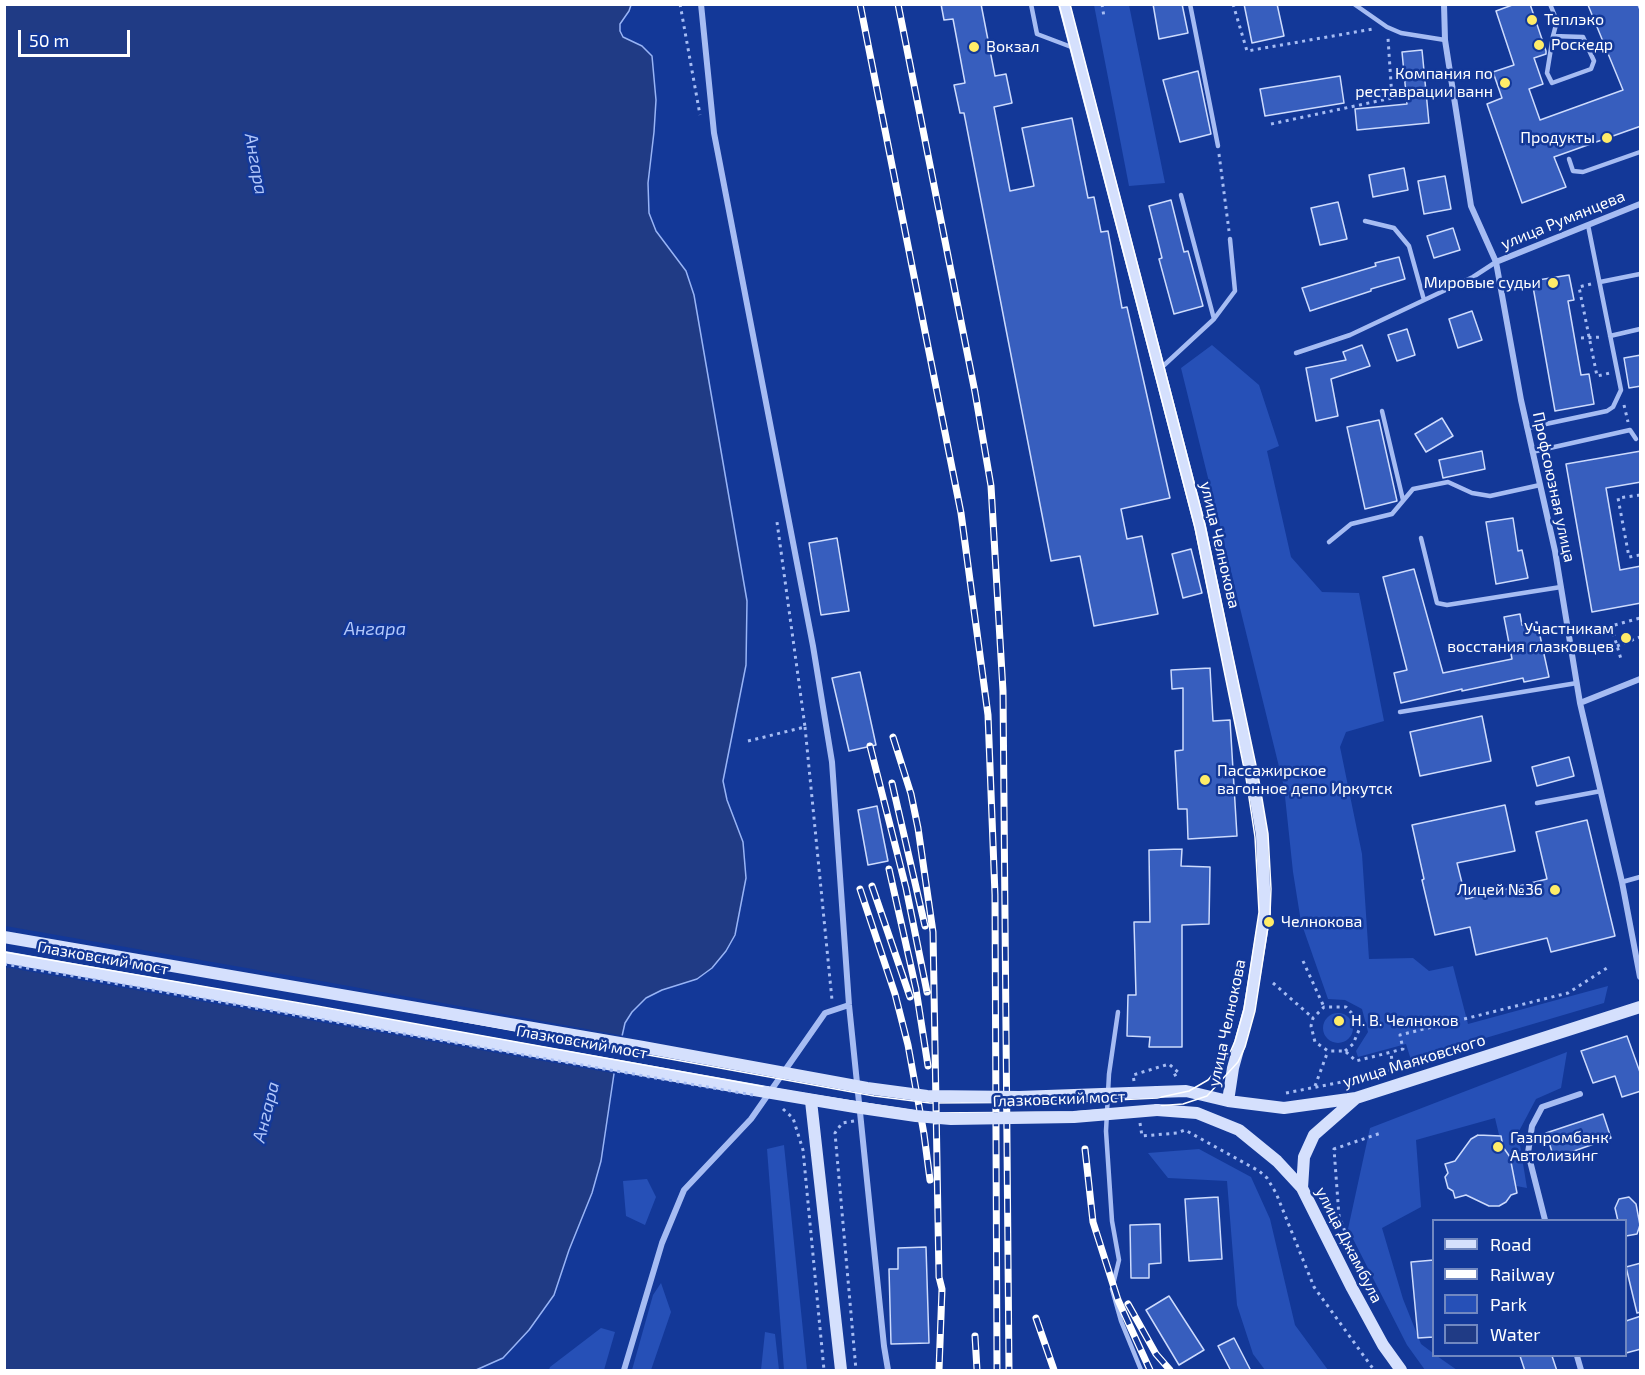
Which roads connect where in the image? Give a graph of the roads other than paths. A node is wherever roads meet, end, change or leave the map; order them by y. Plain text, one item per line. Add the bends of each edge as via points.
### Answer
1 (701, 4) edge
2 (1031, 4) edge
3 (1064, 4) edge
4 (1190, 4) edge
5 (1354, 4) edge
6 (1444, 4) edge
7 (1550, 4) edge
8 (1553, 36) junction
9 (1444, 40) junction
10 (1074, 48) junction
11 (1218, 146) road end
12 (1641, 152) edge
13 (1569, 159) dead end
14 (1181, 195) dead end
15 (1641, 204) edge
16 (1365, 221) dead end
17 (1588, 225) junction
18 (1230, 239) road end
19 (1496, 262) junction
20 (1641, 274) edge
21 (1600, 282) junction
22 (1424, 300) junction
23 (1214, 319) junction
24 (1641, 329) edge
25 (1610, 336) junction
26 (1296, 353) dead end
27 (1159, 370) junction
28 (1382, 411) dead end
29 (1527, 428) junction
30 (1636, 439) dead end
31 (1533, 452) junction
32 (1540, 485) junction
33 (1403, 500) junction
34 (1421, 538) dead end
35 (1329, 542) dead end
36 (1561, 587) junction
37 (1641, 679) edge
38 (1577, 683) junction
39 (1580, 703) junction
40 (1400, 712) dead end
41 (1601, 791) junction
42 (1537, 803) dead end
43 (1641, 877) edge
44 (1622, 882) junction
45 (4, 937) edge
46 (1637, 937) edge
47 (4, 957) edge
48 (1641, 977) edge
49 (849, 1005) junction
50 (1641, 1007) edge
51 (1118, 1012) dead end
52 (1157, 1092) joint
53 (1580, 1094) dead end
54 (1356, 1098) junction
55 (812, 1101) junction
56 (1228, 1101) junction
57 (1157, 1110) joint
58 (1200, 1114) junction
59 (1302, 1188) junction
60 (1544, 1219) edge
61 (624, 1371) edge
62 (841, 1371) edge
63 (888, 1371) edge
64 (1141, 1371) edge
65 (1401, 1371) edge

1 - 49 street via 714,133 832,762
2 - 10 lane via 1037,34
3 - 10 main road, улица Челнокова
4 - 11 lane
5 - 9 lane via 1401,33
6 - 9 street, Профсоюзная улица
7 - 8 lane via 1557,21
8 - 8 lane via 1547,73 1552,83 1591,69 1594,61 1583,37
9 - 19 street, Профсоюзная улица via 1471,206
10 - 27 main road, улица Челнокова
12 - 13 lane via 1583,172 1573,171
14 - 23 lane
15 - 17 street, улица Румянцева
16 - 22 lane via 1394,228 1408,246
17 - 19 street, улица Румянцева
17 - 21 lane
18 - 23 lane via 1235,291
19 - 22 lane via 1473,278
19 - 29 street, Профсоюзная улица
20 - 21 lane
21 - 25 lane
22 - 26 lane via 1350,335
23 - 27 lane
24 - 25 lane
25 - 29 lane via 1621,390 1614,407
27 - 56 main road, улица Челнокова via 1200,526 1262,835 1264,913 1250,1010
28 - 33 lane
29 - 31 street, Профсоюзная улица
30 - 31 lane via 1630,430
31 - 32 street, Профсоюзная улица
32 - 33 lane via 1490,496 1448,482 1413,489
32 - 36 street, Профсоюзная улица
33 - 35 lane via 1392,514 1351,524
34 - 36 lane via 1437,603 1447,605
36 - 38 street, Профсоюзная улица
37 - 39 street
38 - 39 street, Профсоюзная улица
38 - 40 lane
39 - 41 street, Профсоюзная улица
41 - 42 lane
41 - 44 street, Профсоюзная улица
43 - 44 lane
44 - 46 street, Профсоюзная улица
45 - 52 main road, Глазковский мост, bridge via 916,1095 1019,1097
46 - 48 street, Профсоюзная улица
47 - 55 main road, Глазковский мост, bridge
49 - 61 street via 825,1013 751,1119 684,1191 662,1243
49 - 63 street
50 - 54 main road, улица Маяковского
51 - 64 lane via 1106,1131 1112,1221 1119,1260 1112,1290
52 - 56 main road, улица Маяковского via 1186,1092
53 - 60 street via 1542,1107 1532,1126 1528,1153
54 - 56 main road, улица Маяковского via 1284,1108
54 - 59 main road via 1314,1135 1304,1157
55 - 57 main road, Глазковский мост, bridge via 951,1119 1074,1117
55 - 62 main road
56 - 58 main road
57 - 58 main road, улица Джамбула
58 - 59 main road, улица Джамбула via 1239,1130
59 - 65 main road, улица Джамбула via 1352,1288

